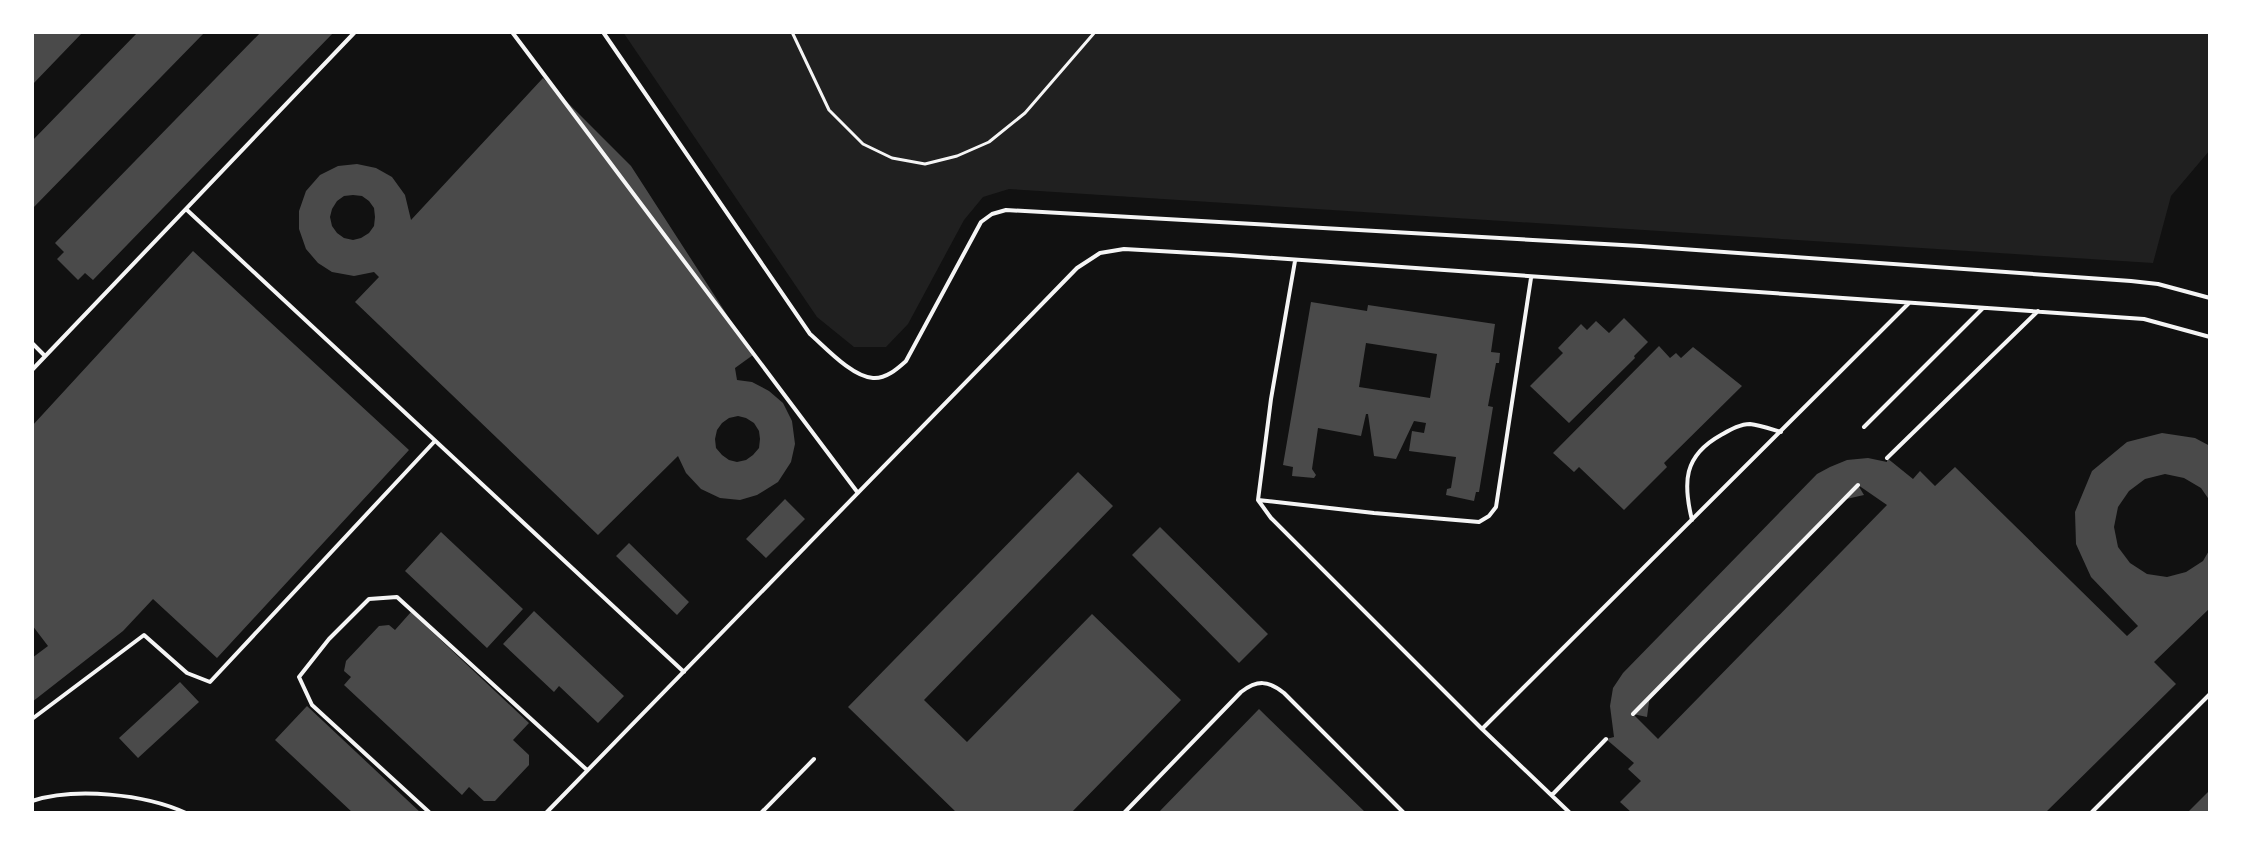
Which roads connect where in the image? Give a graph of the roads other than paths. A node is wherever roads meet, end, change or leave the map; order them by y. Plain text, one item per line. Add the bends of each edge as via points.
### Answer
1 (355, 32) edge
2 (512, 32) edge
3 (603, 32) edge
4 (187, 210) junction
5 (1295, 261) junction
6 (1531, 278) junction
7 (2210, 298) edge
8 (1909, 303) junction
9 (1983, 308) junction
10 (2038, 311) junction
11 (2210, 337) edge
12 (32, 343) edge
13 (45, 356) junction
14 (32, 370) edge
15 (1864, 427) dead end
16 (1781, 432) junction
17 (434, 442) junction
18 (1887, 458) dead end
19 (1858, 485) dead end
20 (858, 493) junction
21 (1258, 500) junction
22 (1692, 520) junction
23 (684, 672) junction
24 (2210, 694) edge
25 (1633, 714) dead end
26 (32, 719) edge
27 (1482, 729) junction
28 (1606, 739) dead end
29 (814, 759) dead end
30 (587, 770) junction
31 (1552, 795) junction
32 (32, 801) edge
33 (186, 813) edge
34 (430, 813) edge
35 (546, 813) edge
36 (761, 813) edge
37 (1124, 813) edge
38 (1404, 813) edge
39 (1570, 813) edge
40 (2091, 813) edge

1 - 4 lane
2 - 20 lane
3 - 7 lane via 810,334 849,368 871,379 889,375 906,361 981,222 1006,210 1640,246 2131,281
4 - 13 lane
4 - 17 lane
5 - 6 lane
5 - 20 lane via 1124,249 1100,253 1077,268
5 - 21 lane
6 - 8 lane
6 - 21 lane via 1496,507 1489,516 1479,522
8 - 9 lane
8 - 16 lane
9 - 10 lane
9 - 15 lane
10 - 11 lane via 2144,319
10 - 18 lane
12 - 13 lane
13 - 14 lane
16 - 22 lane
16 - 22 lane via 1749,424 1704,446 1686,483
17 - 23 lane
17 - 26 lane via 210,682 187,673 144,635
19 - 25 lane
20 - 23 lane
21 - 27 lane
22 - 27 lane
23 - 30 lane
24 - 40 lane
27 - 31 lane
28 - 31 lane
29 - 36 lane
30 - 34 lane via 397,597 369,599 299,677 312,705
30 - 35 lane
31 - 39 lane
32 - 33 lane via 50,795 111,794
37 - 38 lane via 1241,692 1259,682 1284,693

